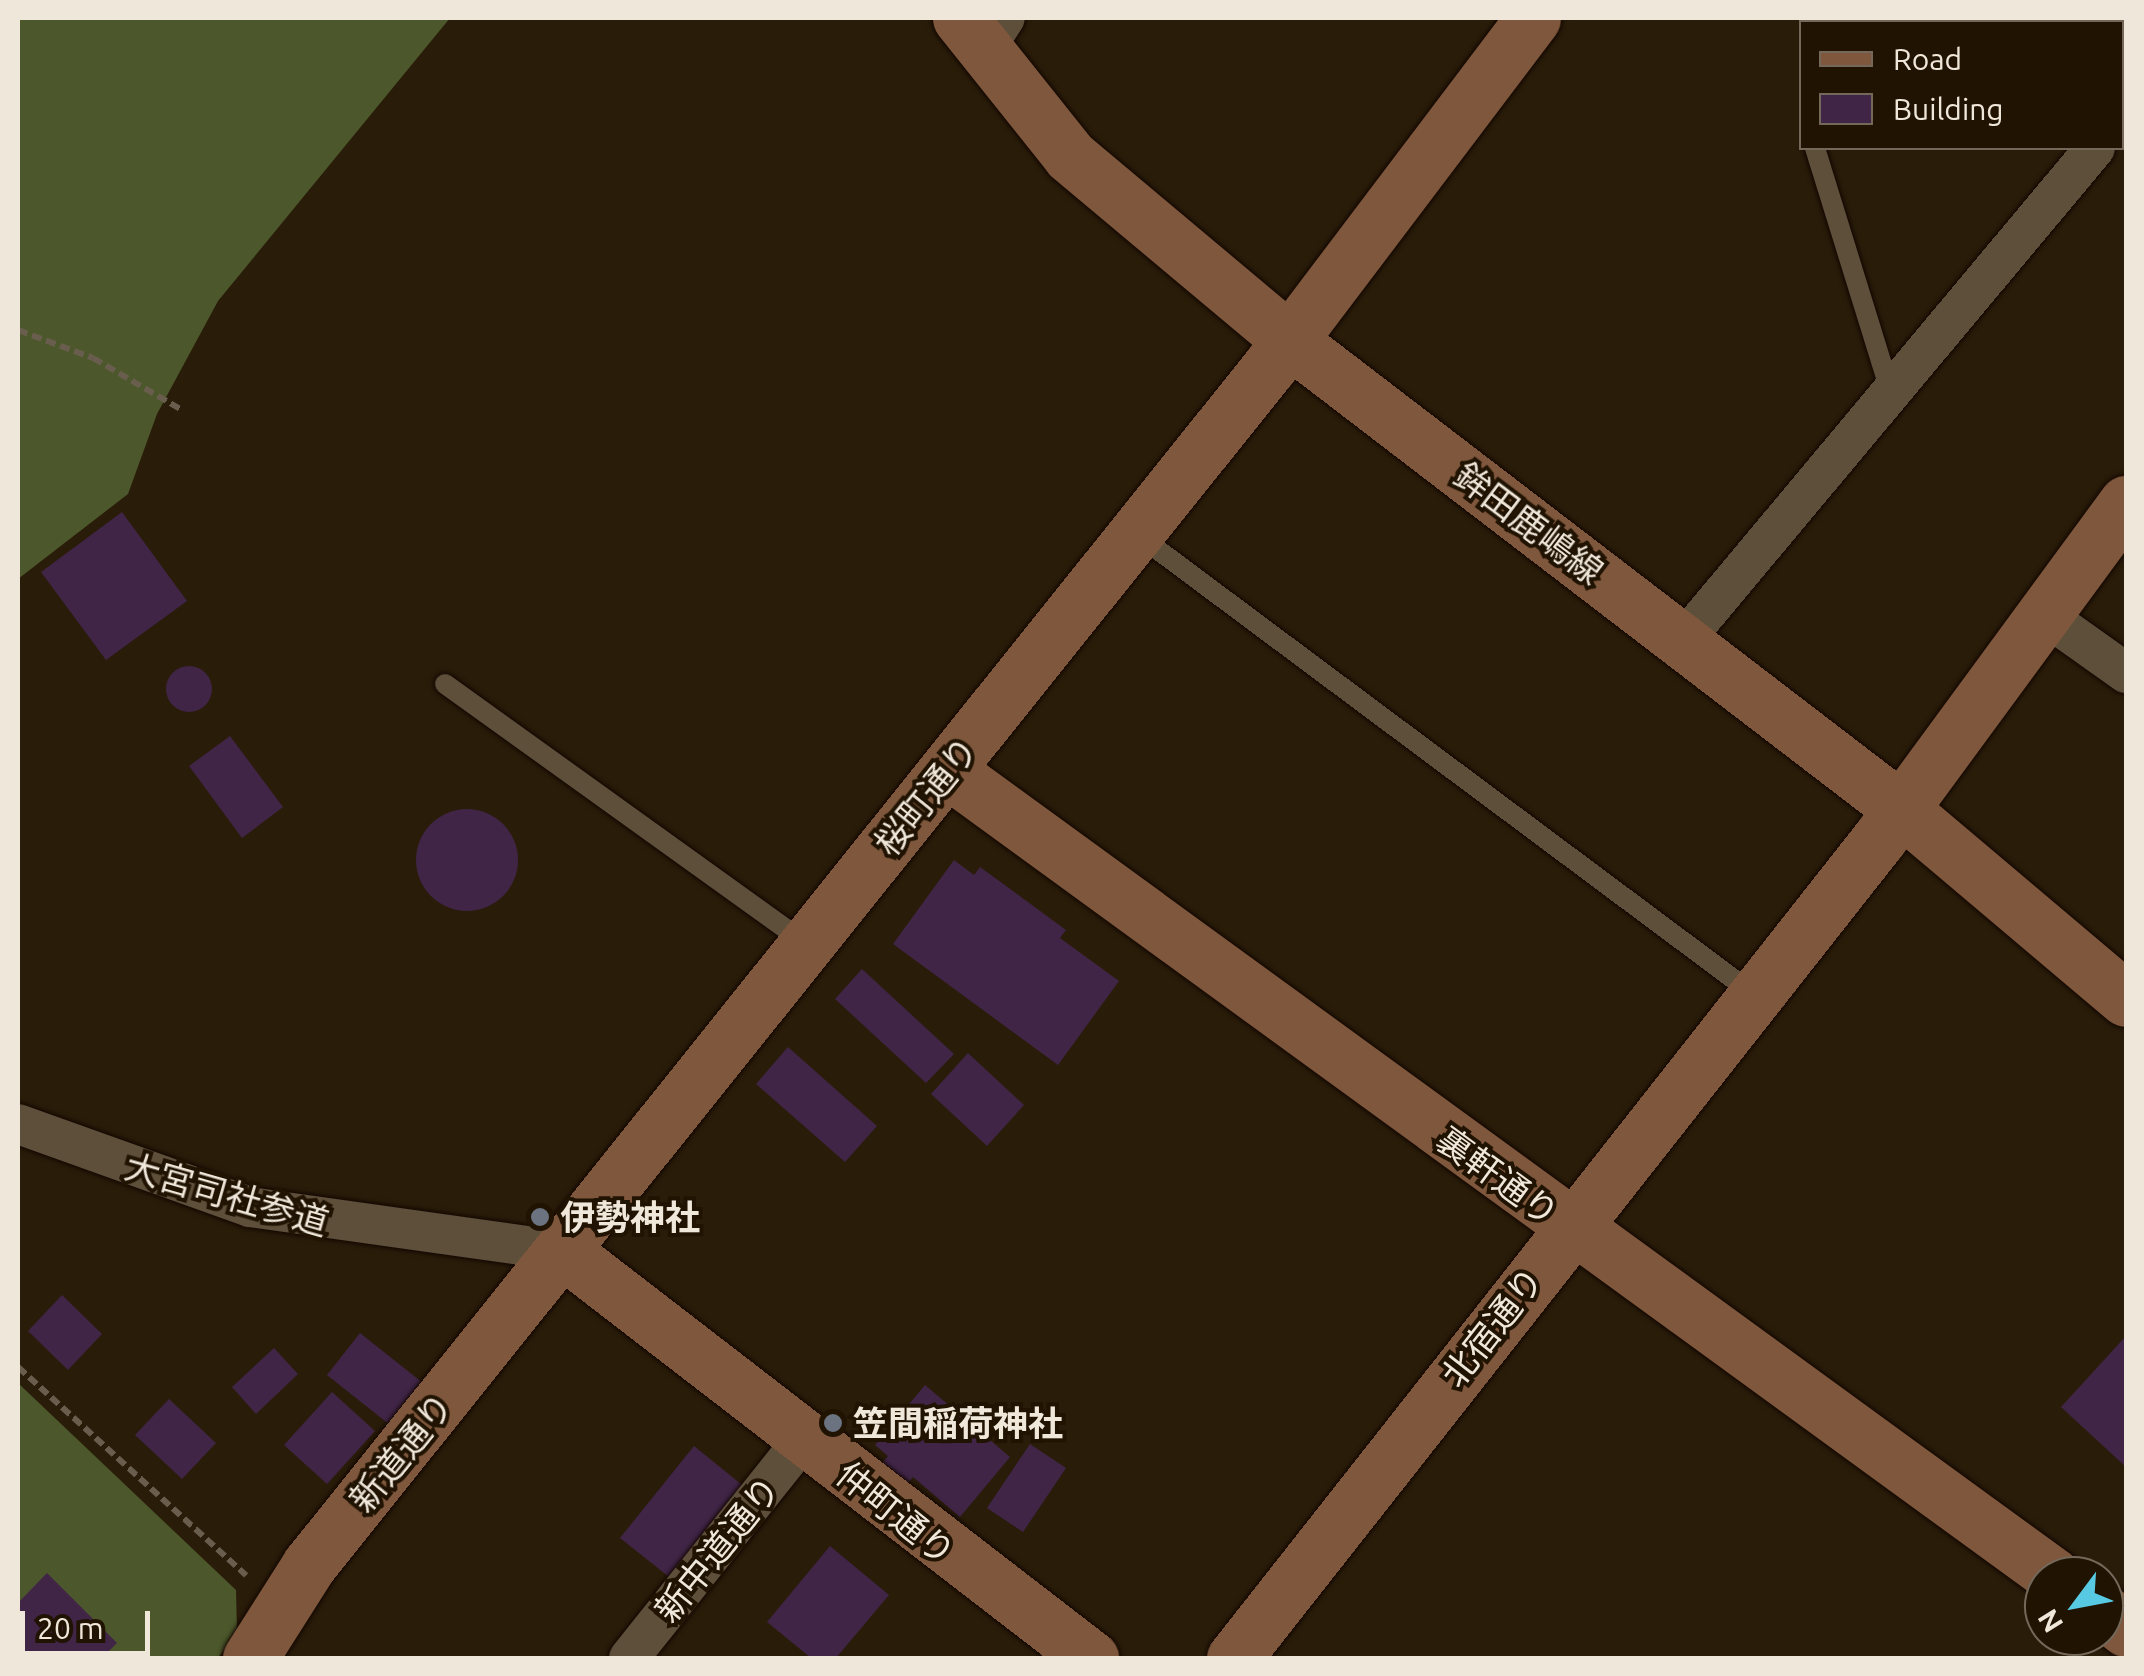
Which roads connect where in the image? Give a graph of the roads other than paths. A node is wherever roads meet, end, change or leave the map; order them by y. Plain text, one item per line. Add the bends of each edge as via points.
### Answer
1 (1534, 18) edge
2 (983, 28) edge
3 (1816, 150) edge
4 (2093, 150) edge
5 (1290, 340) junction
6 (1889, 387) junction
7 (2126, 503) edge
8 (1136, 534) junction
9 (2044, 614) junction
10 (1683, 642) junction
11 (2126, 673) edge
12 (445, 684) dead end
13 (947, 770) junction
14 (1901, 809) junction
15 (808, 944) junction
16 (1755, 996) junction
17 (2126, 999) edge
18 (18, 1124) edge
19 (1569, 1228) junction
20 (563, 1251) junction
21 (804, 1439) junction
22 (2026, 1556) edge
23 (250, 1658) edge
24 (629, 1658) edge
25 (1092, 1658) edge
26 (1234, 1658) edge

1 - 5 street, 桜町通り
2 - 5 street, 鉾田鹿嶋線 via 1070,156
3 - 6 lane
4 - 6 street
5 - 8 street, 桜町通り
5 - 10 street, 鉾田鹿嶋線
6 - 10 street
7 - 9 street, 北宿通り
8 - 13 street, 桜町通り
8 - 16 lane
9 - 11 street
9 - 14 street, 北宿通り
10 - 14 street, 鉾田鹿嶋線
12 - 15 lane
13 - 15 street, 桜町通り
13 - 19 street, 裏軒通り
14 - 16 street, 北宿通り
14 - 17 street, 鉾田鹿嶋線
15 - 20 street, 桜町通り
16 - 19 street, 北宿通り
18 - 20 street, 大宮司社参道 via 250,1207
19 - 22 street, 裏軒通り
19 - 26 street, 北宿通り
20 - 21 street, 仲町通り
20 - 23 street, 新道通り via 280,1606
21 - 24 street, 新中道通り
21 - 25 street, 仲町通り

